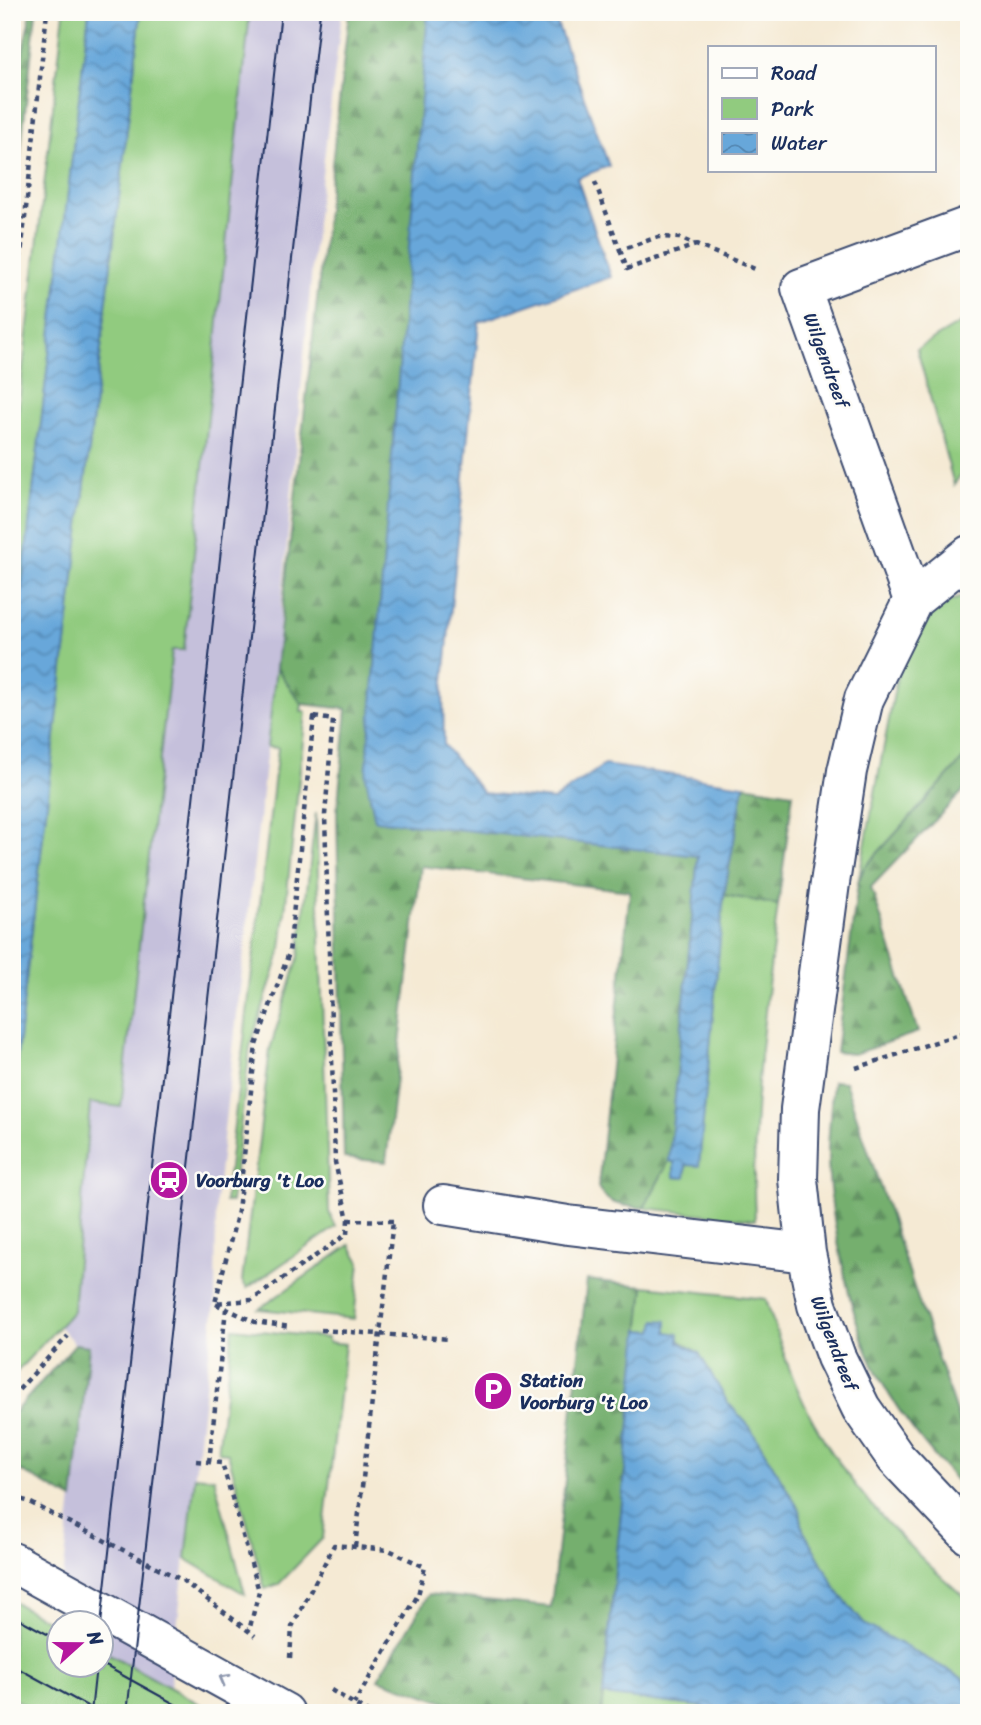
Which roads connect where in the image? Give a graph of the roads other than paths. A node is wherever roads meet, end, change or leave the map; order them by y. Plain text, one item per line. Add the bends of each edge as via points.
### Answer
1 (969, 226) edge
2 (969, 555) edge
3 (913, 600) junction
4 (443, 1205) dead end
5 (806, 1253) junction
6 (969, 1535) edge
7 (12, 1562) edge
8 (285, 1713) edge

1 - 3 street, Wilgendreef via 801,288
2 - 3 street, Wilgendreef
3 - 5 street, Wilgendreef via 864,699 847,771 800,1110 799,1179
4 - 5 street
5 - 6 street, Wilgendreef via 817,1305 860,1408 896,1458
8 -> 7 street

